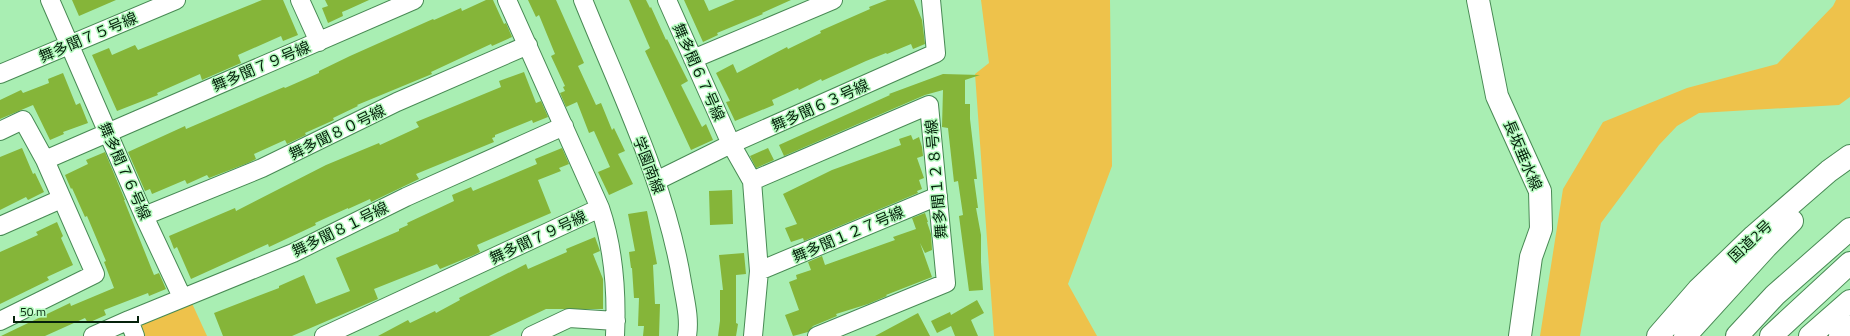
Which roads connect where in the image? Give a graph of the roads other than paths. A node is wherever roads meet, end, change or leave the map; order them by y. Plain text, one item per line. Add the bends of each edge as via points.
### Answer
1 (50, 0) edge
2 (176, 0) edge
3 (300, 0) edge
4 (414, 0) edge
5 (507, 0) edge
6 (583, 0) edge
7 (667, 0) edge
8 (833, 0) edge
9 (931, 0) edge
10 (1478, 0) edge
11 (319, 42) junction
12 (528, 44) junction
13 (69, 45) junction
14 (693, 59) junction
15 (0, 74) edge
16 (564, 126) junction
17 (0, 131) edge
18 (108, 132) junction
19 (731, 144) junction
20 (1850, 156) edge
21 (45, 160) junction
22 (1850, 168) edge
23 (656, 181) junction
24 (752, 181) junction
25 (938, 196) junction
26 (61, 199) junction
27 (600, 208) junction
28 (144, 216) junction
29 (0, 226) edge
30 (1850, 229) edge
31 (1850, 263) edge
32 (759, 271) junction
33 (182, 297) junction
34 (1850, 301) edge
35 (0, 321) edge
36 (1850, 327) edge
37 (132, 328) edge
38 (615, 329) edge
39 (93, 336) edge
40 (324, 336) edge
41 (531, 336) edge
42 (687, 336) edge
43 (753, 336) edge
44 (817, 336) edge
45 (1520, 336) edge
46 (1658, 336) edge
47 (1685, 336) edge
48 (1738, 336) edge
49 (1771, 336) edge
50 (1810, 336) edge
51 (1840, 336) edge

1 - 13 street, 舞多聞７６号線
2 - 13 street, 舞多聞７５号線
3 - 11 street
4 - 11 street, 舞多聞７９号線
5 - 12 street, 舞多聞７９号線
6 - 23 street, 学園南線
7 - 14 street, 舞多聞６７号線
8 - 14 street
9 - 19 street, 舞多聞６３号線 via 936,53
10 - 45 main road, 長坂垂水線 via 1497,96 1540,191 1541,229 1531,256
11 - 18 street, 舞多聞７９号線
12 - 16 street, 舞多聞７９号線
12 - 28 street, 舞多聞８０号線 via 397,102 262,168
13 - 15 street, 舞多聞７５号線
13 - 18 street, 舞多聞７６号線
14 - 19 street, 舞多聞６７号線
16 - 27 street, 舞多聞７９号線
16 - 33 street, 舞多聞８１号線 via 406,197 293,253
17 - 21 street via 23,120
18 - 21 street, 舞多聞７９号線
18 - 28 street, 舞多聞７６号線
19 - 23 street, 舞多聞６３号線
19 - 24 street, 舞多聞６７号線
20 - 46 main road, 国道2号 via 1754,236 1698,290
21 - 26 street
22 - 47 main road via 1766,247
23 - 42 street, 学園南線 via 676,247 689,322
24 - 25 street, 舞多聞１２８号線 via 930,105
24 - 32 street
25 - 32 street, 舞多聞１２７号線
25 - 44 street, 舞多聞１２８号線 via 946,283
26 - 29 street
26 - 35 street via 94,274
27 - 38 street, 舞多聞７９号線 via 613,255
27 - 40 street, 舞多聞７９号線
28 - 33 street, 舞多聞７６号線
30 - 48 main road via 1775,296
31 - 49 main road
32 - 43 street
33 - 37 street, 舞多聞８１号線
34 - 50 main road
36 - 51 main road
37 - 39 street, 舞多聞８１号線
38 - 41 street via 569,318

